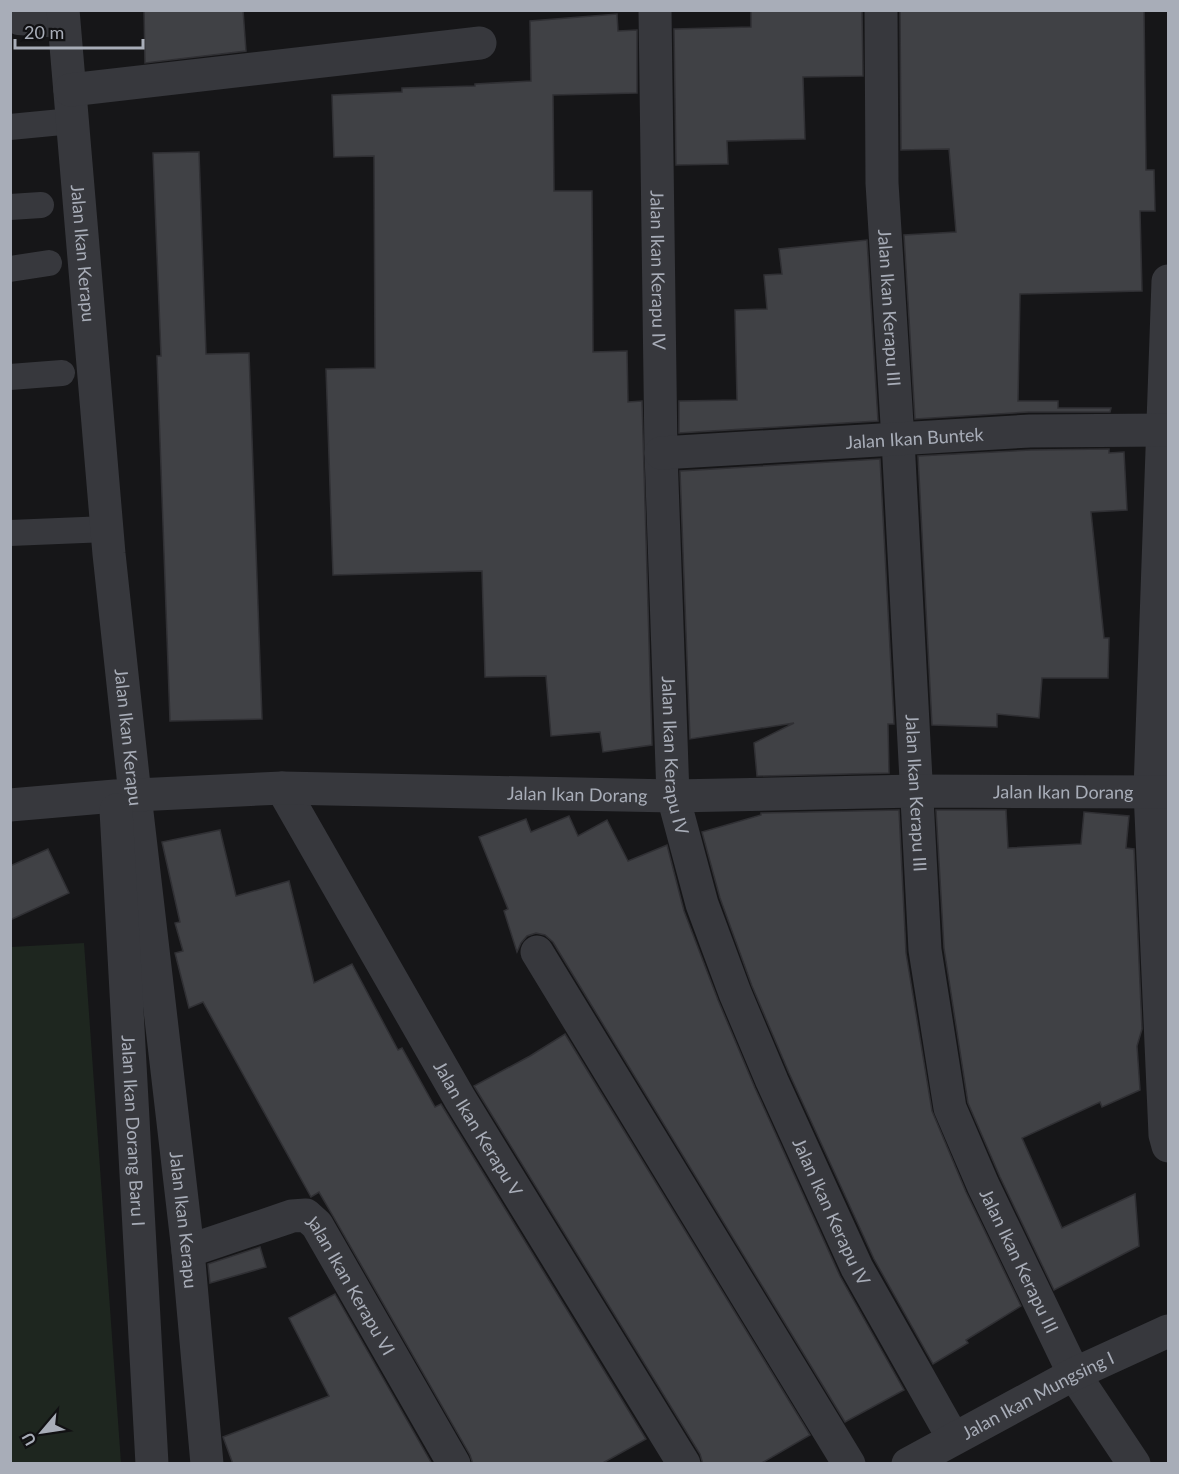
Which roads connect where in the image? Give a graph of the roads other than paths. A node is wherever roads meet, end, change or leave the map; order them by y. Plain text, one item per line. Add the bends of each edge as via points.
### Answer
1 (655, 10) edge
2 (880, 10) edge
3 (63, 18) edge
4 (15, 22) edge
5 (480, 43) dead end
6 (71, 105) junction
7 (10, 127) edge
8 (41, 205) dead end
9 (10, 207) edge
10 (49, 263) dead end
11 (10, 268) edge
12 (1168, 281) edge
13 (62, 373) dead end
14 (10, 377) edge
15 (1166, 429) edge
16 (898, 440) junction
17 (661, 453) junction
18 (107, 529) junction
19 (10, 534) edge
20 (282, 788) junction
21 (916, 791) junction
22 (1161, 791) edge
23 (125, 796) junction
24 (673, 796) junction
25 (10, 805) edge
26 (537, 952) dead end
27 (1168, 1146) edge
28 (188, 1251) junction
29 (1168, 1331) edge
30 (1074, 1374) junction
31 (953, 1438) junction
32 (152, 1464) edge
33 (207, 1464) edge
34 (454, 1464) edge
35 (684, 1464) edge
36 (849, 1464) edge
37 (908, 1464) edge
38 (1134, 1464) edge

1 - 17 street, Jalan Ikan Kerapu IV
2 - 16 street, Jalan Ikan Kerapu III via 882,183
3 - 4 lane
3 - 6 street, Jalan Ikan Kerapu
5 - 6 street
6 - 7 lane
6 - 18 street, Jalan Ikan Kerapu
8 - 9 lane
10 - 11 lane
12 - 15 street
13 - 14 lane
15 - 16 street, Jalan Ikan Buntek
15 - 22 street
16 - 17 street, Jalan Ikan Buntek
16 - 21 street, Jalan Ikan Kerapu III
17 - 24 street, Jalan Ikan Kerapu IV
18 - 19 lane
18 - 23 street, Jalan Ikan Kerapu
20 - 23 street, Jalan Ikan Dorang
20 - 24 street, Jalan Ikan Dorang
20 - 35 street, Jalan Ikan Kerapu V via 460,1099
21 - 22 street, Jalan Ikan Dorang
21 - 24 street, Jalan Ikan Dorang
21 - 30 street, Jalan Ikan Kerapu III via 925,950 950,1108
22 - 27 street
23 - 25 street, Jalan Ikan Dorang
23 - 28 street, Jalan Ikan Kerapu
23 - 32 street, Jalan Ikan Dorang Baru I
24 - 31 street, Jalan Ikan Kerapu IV via 702,904 772,1081 857,1268
26 - 36 street
28 - 33 street, Jalan Ikan Kerapu
28 - 34 street, Jalan Ikan Kerapu VI via 292,1216 306,1215 317,1225
29 - 30 street, Jalan Ikan Mungsing I
30 - 31 street, Jalan Ikan Mungsing I
30 - 38 street, Jalan Ikan Kerapu III
31 - 37 street, Jalan Ikan Mungsing I

